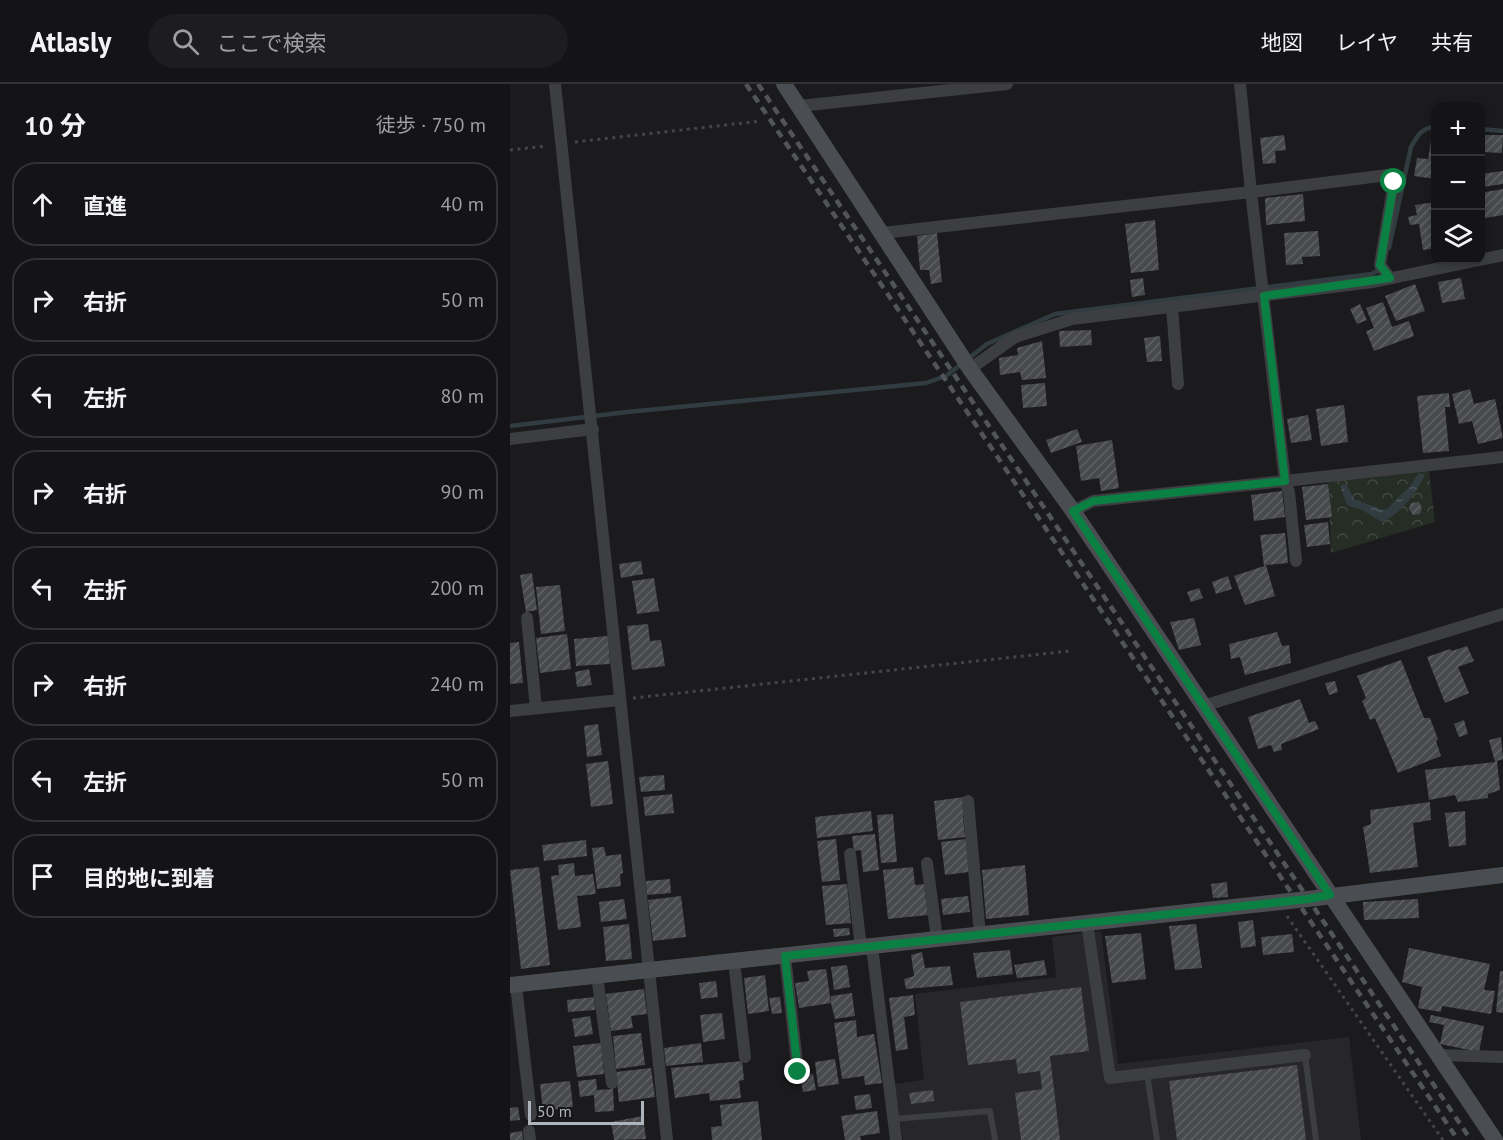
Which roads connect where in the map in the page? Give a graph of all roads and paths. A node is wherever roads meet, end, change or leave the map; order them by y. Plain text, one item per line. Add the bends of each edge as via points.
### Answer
1 (555, 84) edge
2 (784, 84) edge
3 (1007, 84) edge
4 (1240, 84) edge
5 (799, 106) junction
6 (761, 121) dead end
7 (561, 144) junction
8 (510, 150) edge
9 (1251, 192) junction
10 (882, 233) junction
11 (1503, 255) edge
12 (1390, 278) junction
13 (1264, 296) junction
14 (1172, 307) junction
15 (970, 369) junction
16 (1178, 384) dead end
17 (593, 429) junction
18 (510, 439) edge
19 (1503, 457) edge
20 (1285, 481) junction
21 (1073, 511) junction
22 (1296, 561) dead end
23 (1503, 614) edge
24 (527, 618) dead end
25 (1070, 651) dead end
26 (620, 700) junction
27 (1203, 706) junction
28 (536, 708) junction
29 (510, 711) edge
30 (968, 801) dead end
31 (850, 854) dead end
32 (927, 863) dead end
33 (1503, 874) edge
34 (1330, 895) junction
35 (1278, 902) junction
36 (1087, 923) junction
37 (980, 935) junction
38 (937, 939) junction
39 (867, 947) junction
40 (785, 956) junction
41 (734, 961) junction
42 (648, 970) junction
43 (597, 976) junction
44 (513, 985) edge
45 (1305, 1055) joint
46 (1438, 1055) junction
47 (745, 1057) dead end
48 (1503, 1057) edge
49 (798, 1072) dead end
50 (1147, 1074) junction
51 (612, 1083) dead end
52 (531, 1115) dead end
53 (894, 1119) junction
54 (667, 1140) edge
55 (896, 1140) edge
56 (995, 1140) edge
57 (1157, 1140) edge
58 (1316, 1140) edge
59 (1443, 1140) edge
60 (1495, 1140) edge

1 - 7 street
2 - 5 street
3 - 5 street
4 - 9 street
5 - 10 street
6 - 7 path
7 - 8 path
7 - 17 street
9 - 10 street
9 - 12 street via 1388,176 1394,182 1380,265
9 - 13 street
10 - 15 street
11 - 12 street
12 - 13 street
13 - 14 street
13 - 20 street
14 - 15 street via 1072,319 1015,337
14 - 16 street
15 - 21 street
17 - 18 street
17 - 26 street
19 - 20 street
20 - 21 street via 1093,501
20 - 22 street
21 - 27 street
23 - 27 street
24 - 28 street
25 - 26 path
26 - 28 street
26 - 42 street
27 - 34 street
28 - 29 street
30 - 37 street
31 - 39 street
32 - 38 street
33 - 34 street
34 - 35 street
34 - 46 street
35 - 36 street
35 - 59 path
36 - 37 street
36 - 50 street via 1110,1078
37 - 38 street
38 - 39 street
39 - 40 street
39 - 53 street
40 - 41 street
40 - 49 street
41 - 42 street
41 - 47 street
42 - 43 street
42 - 54 street
43 - 44 street
43 - 51 street
44 - 52 street
45 - 50 street
45 - 58 lane
46 - 48 street
46 - 60 street
50 - 57 lane
53 - 55 street
53 - 56 lane via 990,1111

